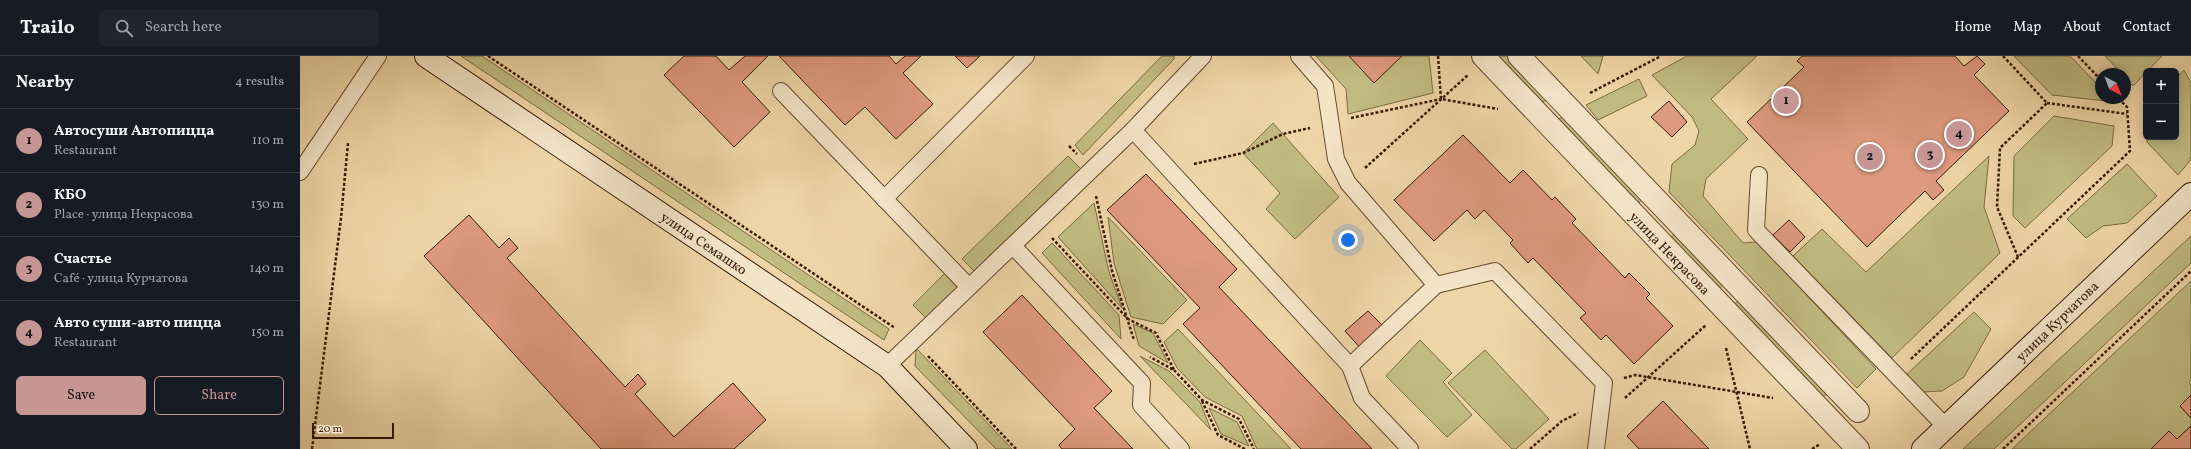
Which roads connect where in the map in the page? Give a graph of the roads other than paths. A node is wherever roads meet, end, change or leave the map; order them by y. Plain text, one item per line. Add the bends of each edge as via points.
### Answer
1 (378, 56) edge
2 (426, 56) edge
3 (1026, 56) edge
4 (1203, 56) edge
5 (1299, 56) edge
6 (1519, 56) edge
7 (1485, 57) edge
8 (781, 91) dead end
9 (1133, 130) junction
10 (300, 172) edge
11 (1759, 175) dead end
12 (2191, 194) edge
13 (884, 199) junction
14 (1013, 246) junction
15 (1436, 285) junction
16 (969, 287) junction
17 (886, 366) junction
18 (1350, 366) junction
19 (1858, 411) dead end
20 (1946, 428) junction
21 (966, 449) edge
22 (1181, 449) edge
23 (1410, 449) edge
24 (1596, 449) edge
25 (1858, 449) edge
26 (1923, 449) edge

1 - 10 lane
2 - 17 street, улица Семашко
3 - 13 lane
4 - 9 lane
5 - 15 lane via 1325,86 1336,159 1348,184
6 - 19 street, улица Некрасова
7 - 25 street, улица Некрасова
8 - 13 lane
9 - 14 lane
9 - 18 lane
11 - 20 lane via 1756,230
12 - 20 street, улица Курчатова
13 - 16 lane
14 - 16 lane
14 - 22 lane via 1142,383 1141,405
15 - 18 lane
15 - 24 lane via 1495,271 1604,382
16 - 17 lane
17 - 21 street, улица Семашко
18 - 23 lane via 1362,398
20 - 26 street, улица Курчатова

